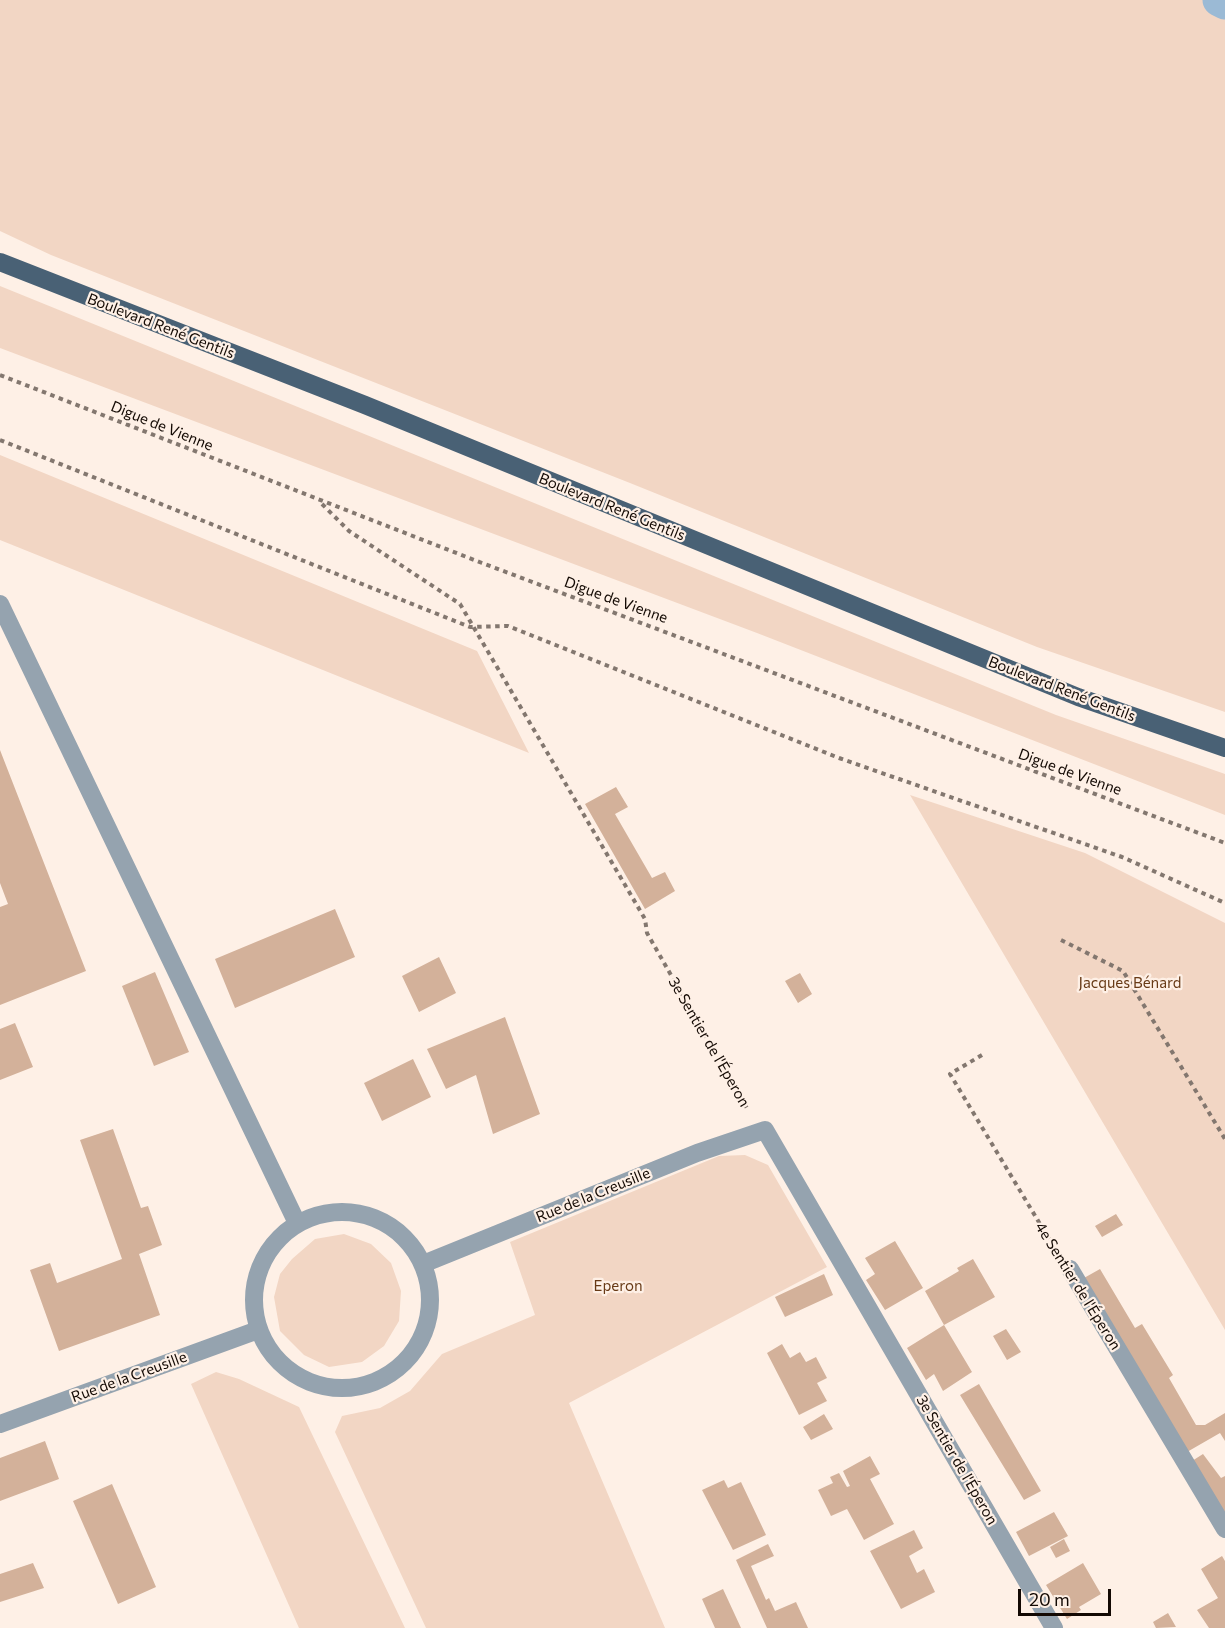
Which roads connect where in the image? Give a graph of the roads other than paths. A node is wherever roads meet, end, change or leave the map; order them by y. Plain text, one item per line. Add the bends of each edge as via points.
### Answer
1 (0, 262) edge
2 (0, 604) edge
3 (1225, 748) edge
4 (765, 1130) joint
5 (297, 1223) junction
6 (423, 1264) junction
7 (1070, 1269) road end
8 (258, 1330) junction
9 (1, 1419) edge
10 (1225, 1530) edge
11 (1054, 1628) edge

1 - 3 main road, Boulevard René Gentils via 365,405 1078,697
2 - 5 street
4 - 6 street, Rue de la Creusille
4 - 11 street, 3e Sentier de l'Éperon
5 - 6 street via 324,1213 354,1212 383,1221 406,1239
5 - 8 street via 274,1244 258,1270 253,1300
6 - 8 street via 430,1292 428,1321 421,1339 397,1370 372,1384 343,1389 315,1385 290,1373 270,1354
7 - 10 street, 4e Sentier de l'Éperon
8 - 9 street, Rue de la Creusille

